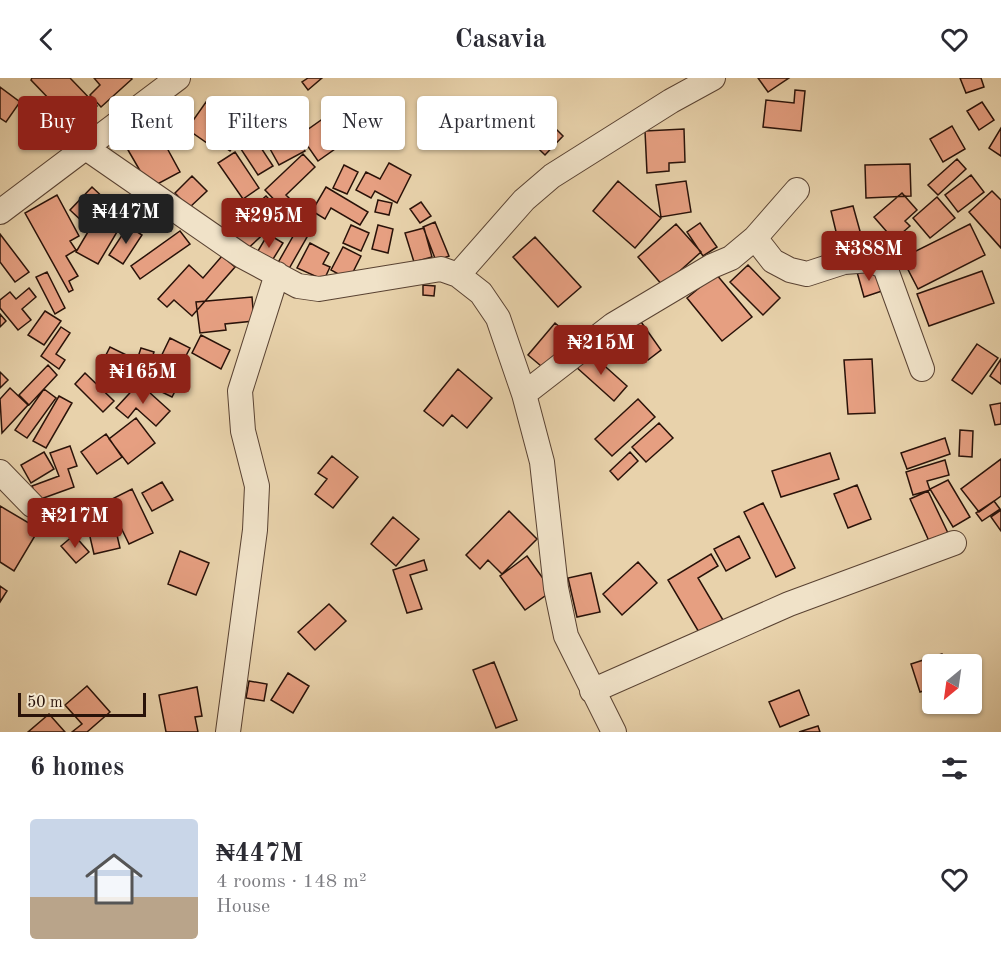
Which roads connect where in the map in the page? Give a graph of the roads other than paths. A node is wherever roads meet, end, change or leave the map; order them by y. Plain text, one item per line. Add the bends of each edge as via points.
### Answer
1 (178, 78) edge
2 (713, 78) edge
3 (97, 140) edge
4 (83, 150) edge
5 (89, 150) edge
6 (796, 190) dead end
7 (0, 212) edge
8 (755, 237) junction
9 (277, 274) junction
10 (458, 275) junction
11 (922, 369) dead end
12 (524, 394) junction
13 (0, 472) edge
14 (32, 505) dead end
15 (954, 543) dead end
16 (592, 691) junction
17 (228, 732) edge
18 (614, 732) edge

1 - 3 street
2 - 10 street via 552,176 525,200
4 - 7 street
5 - 9 street via 242,256
6 - 8 street
8 - 11 street via 773,261 807,274 844,262 871,260 885,267
8 - 12 street via 731,258 613,325
9 - 10 street via 298,286 319,289 441,269
9 - 17 street via 240,391 243,431 257,486
10 - 12 street via 482,293 498,318
12 - 16 street via 542,462 555,588 566,636
13 - 14 street
15 - 16 street via 789,604
16 - 18 street

